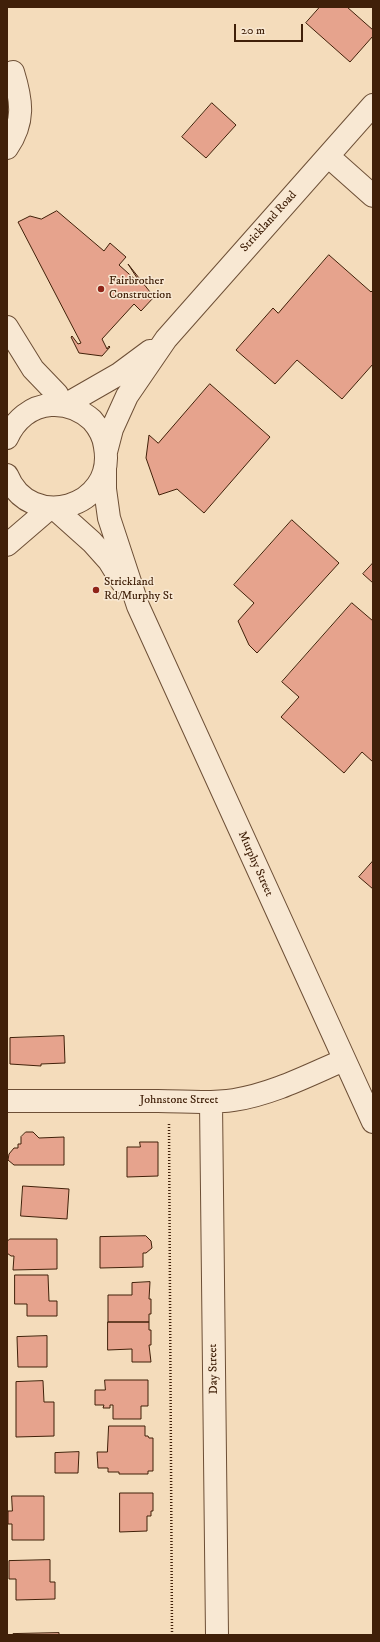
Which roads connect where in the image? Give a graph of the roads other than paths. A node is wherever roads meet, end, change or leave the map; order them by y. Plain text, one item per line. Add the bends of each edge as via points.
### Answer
1 (13, 72) dead end
2 (373, 105) edge
3 (7, 148) edge
4 (328, 156) junction
5 (373, 196) edge
6 (7, 327) edge
7 (166, 339) junction
8 (64, 405) junction
9 (7, 438) edge
10 (106, 460) junction
11 (7, 475) edge
12 (52, 508) junction
13 (7, 545) edge
14 (138, 606) junction
15 (344, 1060) junction
16 (7, 1101) edge
17 (211, 1103) junction
18 (373, 1122) edge
19 (217, 1635) edge

1 - 3 street via 20,100 20,120 17,132
2 - 4 street, Strickland Road
4 - 5 street
4 - 7 street, Strickland Road
6 - 8 street via 33,369
7 - 8 street, Strickland Road via 119,374
7 - 10 street, Strickland Road via 124,401 112,429
8 - 9 street via 38,407 27,413 10,430
8 - 10 street via 86,414 94,422 104,441
10 - 12 street via 101,479 95,489 77,503
10 - 14 street, Murphy Street via 108,518
11 - 12 street via 22,496 40,506
12 - 13 street
12 - 14 street, Murphy Street via 101,551
14 - 15 street, Murphy Street
15 - 17 street, Johnstone Street via 257,1095
15 - 18 street, Murphy Street
16 - 17 street, Johnstone Street
17 - 19 street, Day Street

